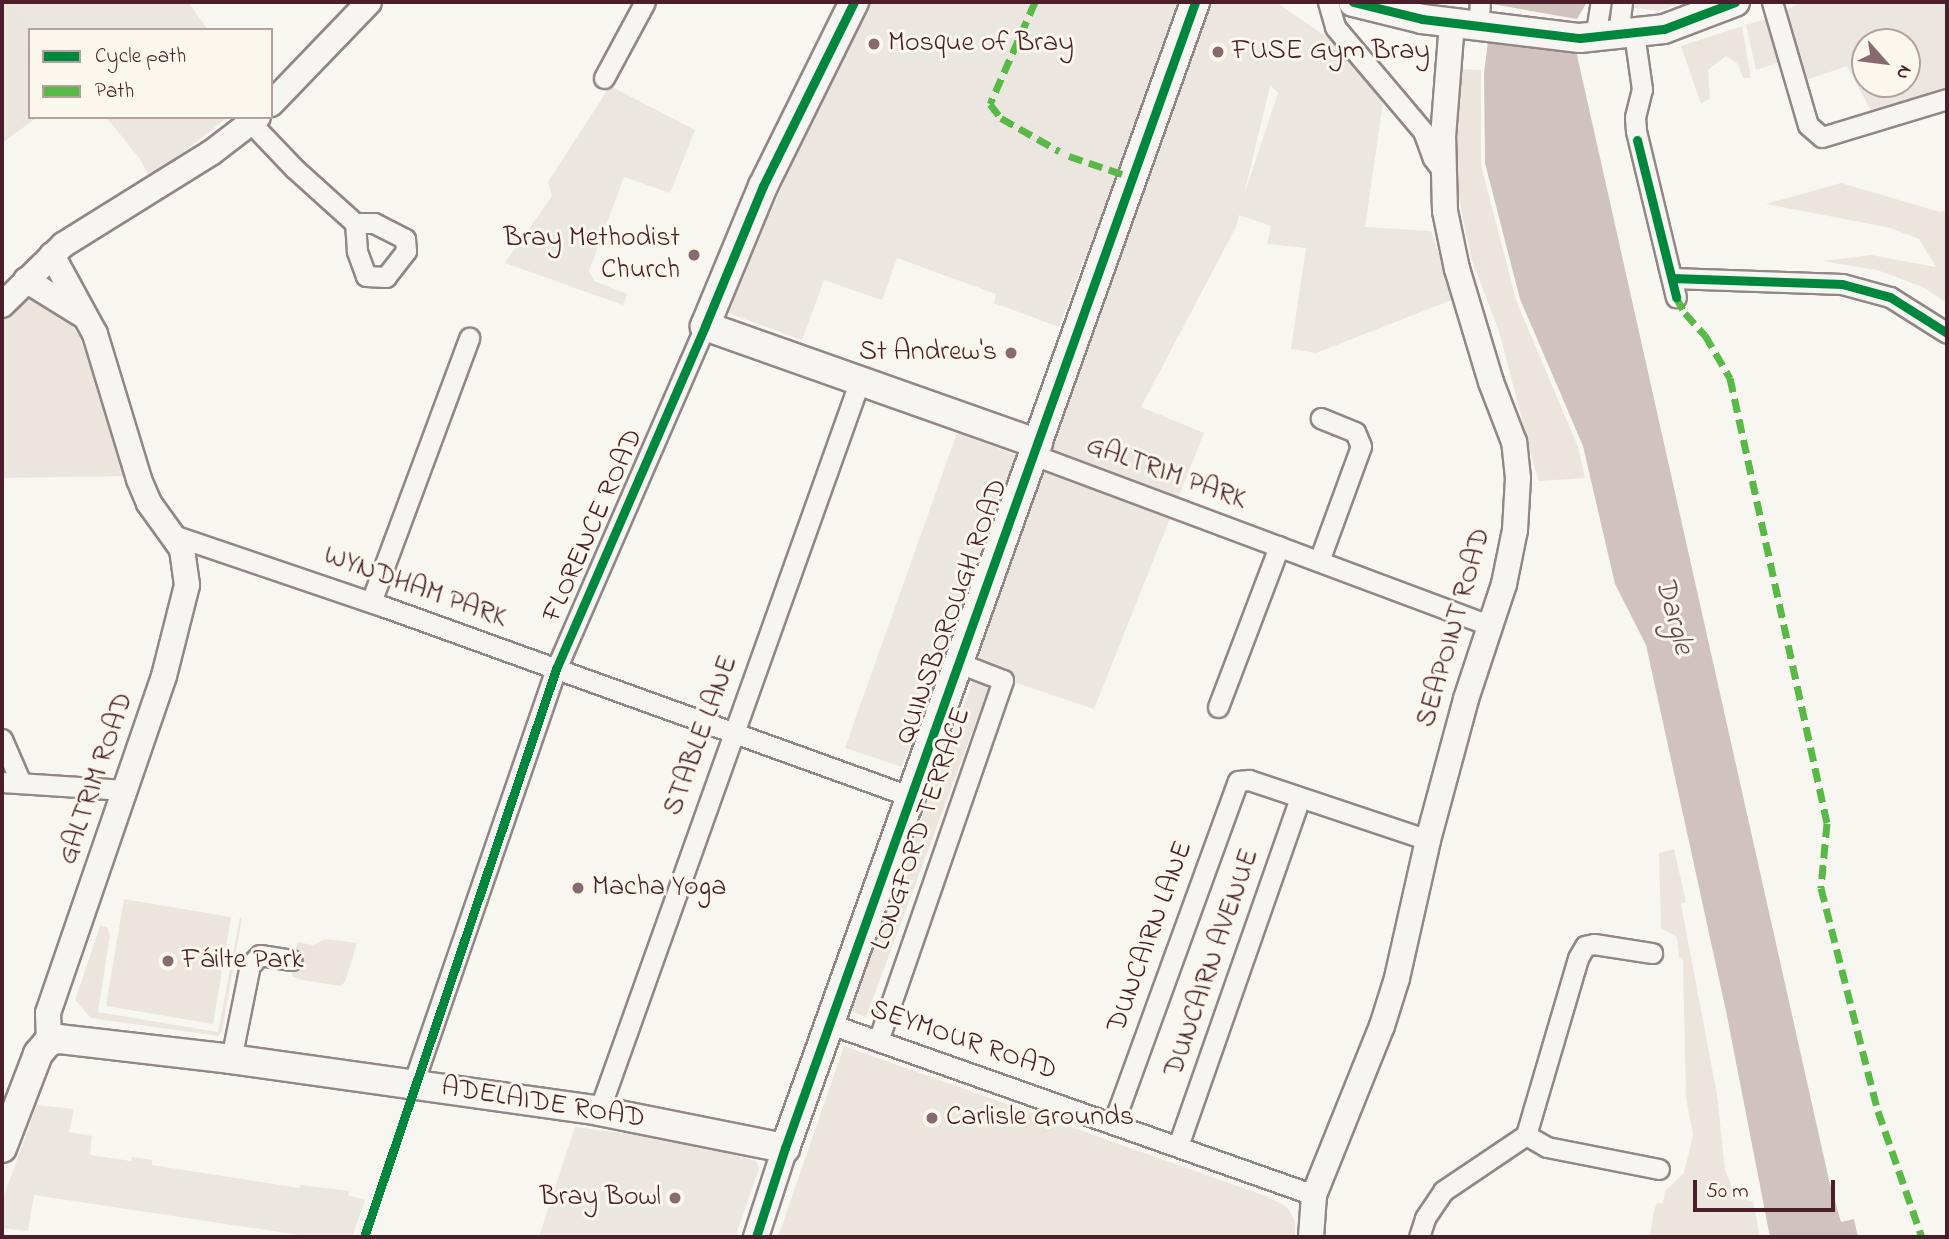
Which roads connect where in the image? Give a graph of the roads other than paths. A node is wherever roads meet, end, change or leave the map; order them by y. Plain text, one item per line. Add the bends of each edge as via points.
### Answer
1 (369, 2) edge
2 (645, 2) edge
3 (854, 2) edge
4 (1195, 2) edge
5 (1328, 2) edge
6 (1353, 2) edge
7 (1601, 2) edge
8 (1622, 2) edge
9 (1735, 2) edge
10 (1772, 2) edge
11 (1475, 19) edge
12 (1603, 37) junction
13 (604, 78) dead end
14 (1947, 99) edge
15 (273, 102) edge
16 (255, 120) edge
17 (1444, 173) junction
18 (355, 223) dead end
19 (52, 255) junction
20 (26, 280) junction
21 (2, 305) edge
22 (84, 316) junction
23 (705, 327) junction
24 (1947, 333) edge
25 (468, 338) dead end
26 (860, 380) junction
27 (1321, 418) dead end
28 (1036, 449) junction
29 (176, 536) junction
30 (1279, 546) junction
31 (1319, 561) junction
32 (371, 602) junction
33 (1491, 626) junction
34 (958, 663) junction
35 (556, 669) junction
36 (1218, 707) dead end
37 (733, 732) junction
38 (2, 739) edge
39 (11, 782) edge
40 (125, 790) junction
41 (912, 797) junction
42 (1300, 798) junction
43 (1428, 840) junction
44 (1651, 953) dead end
45 (292, 960) dead end
46 (830, 1024) junction
47 (49, 1041) junction
48 (878, 1041) junction
49 (231, 1059) junction
50 (413, 1084) junction
51 (599, 1111) junction
52 (8, 1112) edge
53 (1113, 1124) junction
54 (1526, 1135) junction
55 (1178, 1146) junction
56 (2, 1148) edge
57 (785, 1148) junction
58 (1659, 1169) dead end
59 (1314, 1195) junction
60 (756, 1237) edge
61 (1311, 1237) edge
62 (1419, 1237) edge

1 - 15 street
2 - 13 street
3 - 23 main road, FLORENCE ROAD via 763,186
4 - 28 main road, QUINSBOROUGH ROAD
5 - 17 street via 1335,27 1423,131
6 - 11 main road via 1393,13
7 - 12 street
8 - 12 street
9 - 12 main road via 1674,26
10 - 14 street via 1813,133 1832,136
11 - 12 main road
11 - 17 street, SEAPOINT ROAD via 1445,85
12 - 24 street via 1642,89 1636,131 1674,287 1842,285 1890,297
16 - 18 street via 295,169
16 - 19 street
17 - 33 street, SEAPOINT ROAD via 1457,269 1517,458 1511,555
19 - 20 street
19 - 22 street
20 - 21 street
20 - 22 street
22 - 29 street via 95,334 145,494
23 - 26 main road
23 - 35 street, FLORENCE ROAD
25 - 32 street
26 - 28 main road
26 - 37 street, STABLE LANE
27 - 31 street via 1355,432 1362,446
28 - 30 street, GALTRIM PARK
28 - 34 main road, QUINSBOROUGH ROAD
29 - 32 street, WYNDHAM PARK
29 - 40 street, GALTRIM ROAD via 187,565 183,612
30 - 31 street, GALTRIM PARK
30 - 36 street
31 - 33 street, GALTRIM PARK
32 - 35 street, WYNDHAM PARK
33 - 43 street, SEAPOINT ROAD
34 - 41 main road, QUINSBOROUGH ROAD
34 - 48 street, LONGFORD TERRACE via 1003,680
35 - 37 street, WYNDHAM PARK
35 - 50 street, FLORENCE ROAD
37 - 41 street, WYNDHAM PARK
37 - 51 street, STABLE LANE
38 - 39 street
39 - 40 street
40 - 47 street, GALTRIM ROAD via 48,1013
41 - 46 main road, QUINSBOROUGH ROAD
42 - 43 street
42 - 53 street, DUNCAIRN LANE via 1249,780 1236,785
42 - 55 street, DUNCAIRN AVENUE
43 - 59 street, SEAPOINT ROAD via 1393,990
44 - 54 street via 1585,946
45 - 49 street via 260,955 250,965
46 - 48 street, SEYMOUR ROAD
46 - 57 main road, QUINSBOROUGH ROAD
47 - 49 main road, ADELAIDE ROAD
47 - 52 main road
48 - 53 street, SEYMOUR ROAD
49 - 50 main road, ADELAIDE ROAD
50 - 51 main road, ADELAIDE ROAD
51 - 57 main road, ADELAIDE ROAD
52 - 56 main road
53 - 55 street, SEYMOUR ROAD
54 - 58 street via 1547,1147
54 - 62 street via 1443,1191
55 - 59 street, SEYMOUR ROAD
57 - 60 street, QUINSBOROUGH ROAD
59 - 61 street, SEAPOINT ROAD

